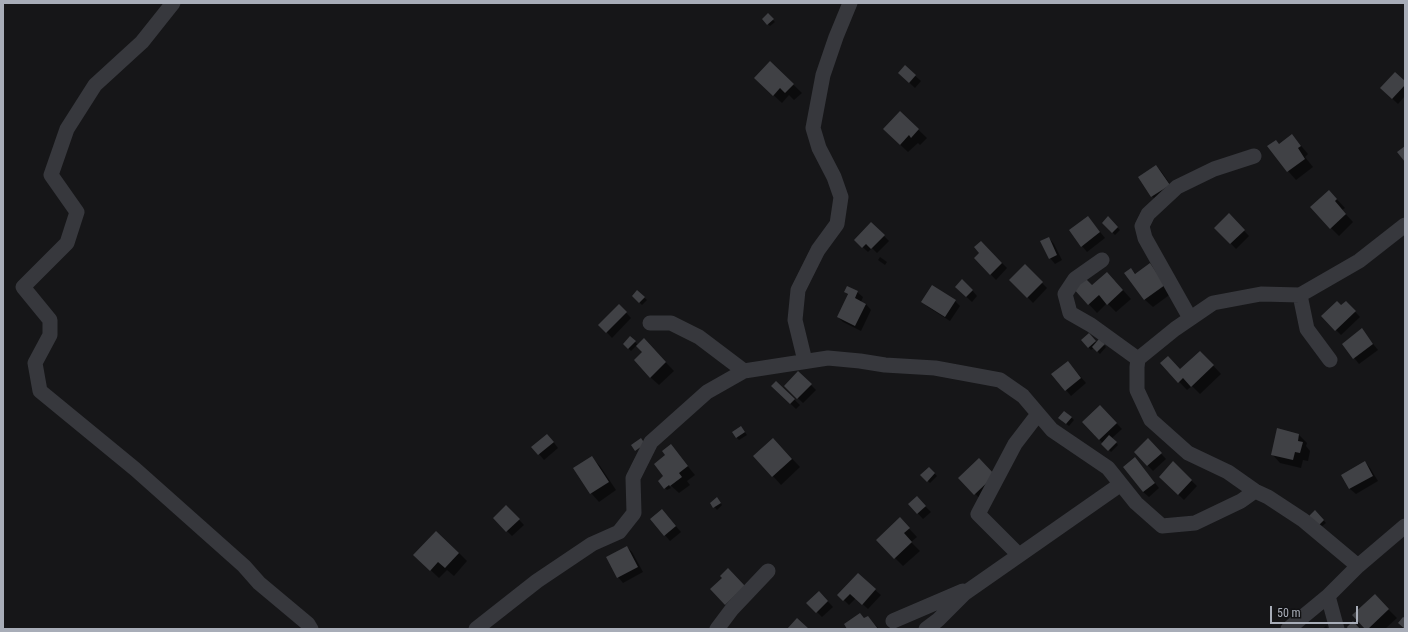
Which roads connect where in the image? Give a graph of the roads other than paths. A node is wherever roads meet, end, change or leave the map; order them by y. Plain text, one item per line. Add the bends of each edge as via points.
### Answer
1 (173, 3) edge
2 (850, 3) edge
3 (1254, 156) dead end
4 (1405, 225) edge
5 (1102, 260) dead end
6 (1300, 295) junction
7 (1190, 318) junction
8 (650, 323) dead end
9 (1138, 359) junction
10 (1330, 360) dead end
11 (805, 361) junction
12 (744, 371) junction
13 (1038, 414) junction
14 (1121, 484) junction
15 (1254, 491) junction
16 (1405, 526) edge
17 (1019, 555) junction
18 (1358, 566) junction
19 (768, 571) dead end
20 (978, 584) junction
21 (1328, 596) junction
22 (893, 621) dead end
23 (311, 629) edge
24 (476, 629) edge
25 (717, 629) edge
26 (926, 629) edge
27 (1288, 629) edge
28 (1337, 629) edge

1 - 23 street via 142,42 94,85 67,129 51,175 77,212 67,243 23,287 50,320 50,335 35,363 40,390 135,469
2 - 11 street via 823,75 813,128 841,197 836,224 818,250 798,290 795,320
3 - 7 street via 1214,169 1176,187 1148,214 1142,226 1145,238
4 - 6 street via 1359,261
5 - 9 street via 1075,279 1065,294 1070,313
6 - 7 street via 1261,294 1213,303
6 - 10 street via 1307,329
7 - 9 street
8 - 12 street via 671,323 699,336
9 - 15 street via 1137,390 1151,420 1188,453 1228,472
11 - 12 street
11 - 13 street via 828,358 860,360 885,365 935,368 1000,380 1023,396
12 - 24 street via 707,392 651,442 633,478 634,513 619,532 592,544
13 - 14 street via 1052,430 1108,468
13 - 17 street via 1015,444 978,514
14 - 15 street via 1136,503 1162,526 1195,523 1241,501
14 - 17 street
15 - 18 street via 1303,520
16 - 18 street
17 - 20 street
18 - 21 street
19 - 25 street
20 - 22 street
20 - 26 street via 964,593
21 - 27 street
21 - 28 street

